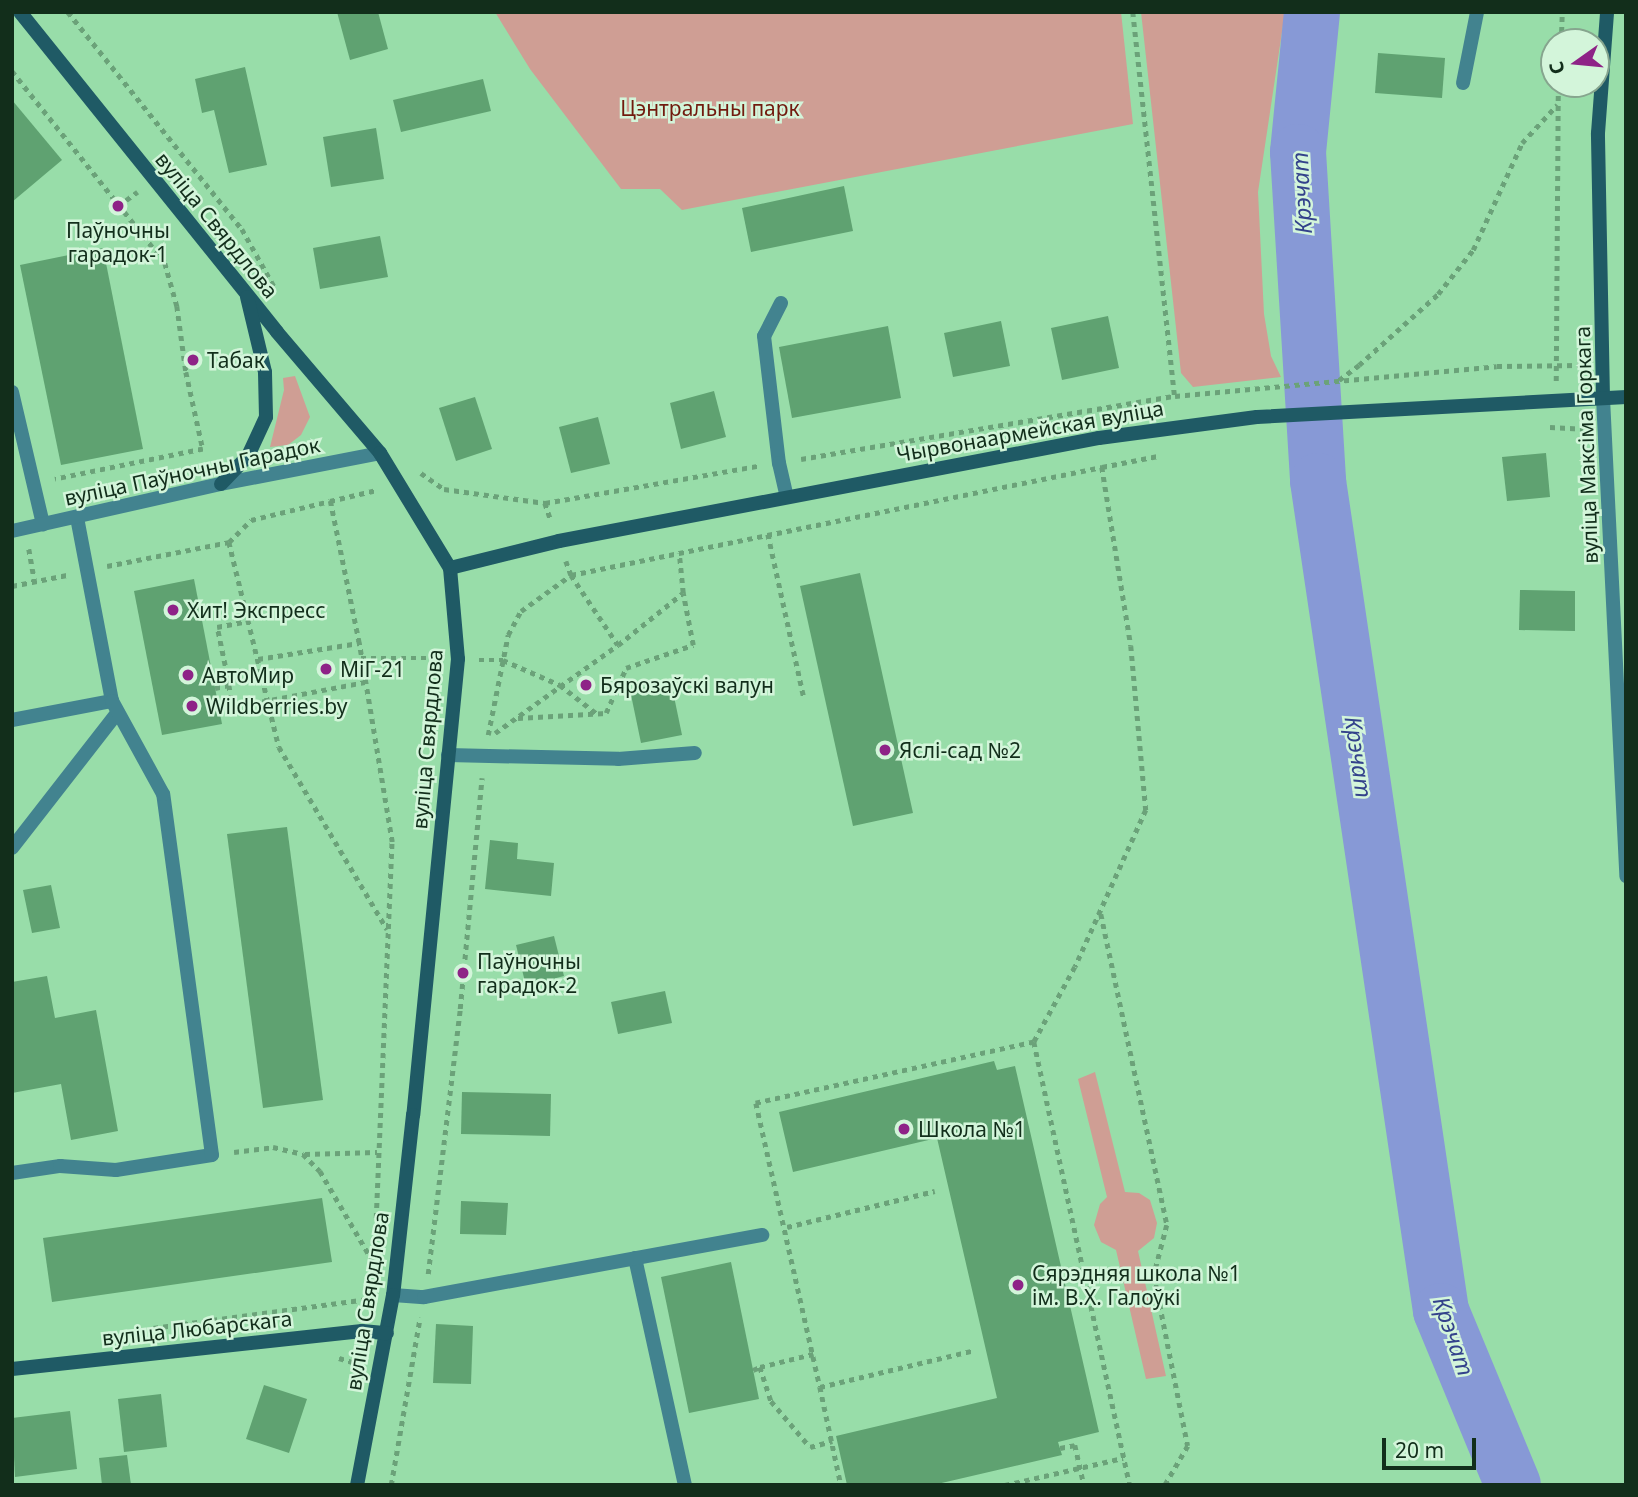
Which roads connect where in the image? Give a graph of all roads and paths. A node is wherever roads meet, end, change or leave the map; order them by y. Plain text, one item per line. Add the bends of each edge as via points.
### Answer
1 (20, 12) edge
2 (68, 12) edge
3 (1133, 12) edge
4 (1476, 12) edge
5 (1606, 12) edge
6 (12, 71) edge
7 (1463, 83) dead end
8 (1557, 98) edge
9 (1557, 105) junction
10 (268, 278) dead end
11 (246, 292) junction
12 (781, 303) dead end
13 (1335, 380) junction
14 (12, 392) edge
15 (1175, 396) junction
16 (1626, 397) edge
17 (1603, 398) junction
18 (380, 453) junction
19 (779, 463) junction
20 (413, 467) dead end
21 (35, 483) junction
22 (221, 484) junction
23 (366, 493) dead end
24 (787, 497) junction
25 (330, 501) junction
26 (545, 503) junction
27 (78, 517) junction
28 (43, 524) junction
29 (12, 530) edge
30 (768, 534) junction
31 (559, 541) junction
32 (229, 542) junction
33 (679, 553) junction
34 (450, 568) junction
35 (88, 570) junction
36 (571, 575) junction
37 (12, 586) edge
38 (684, 593) junction
39 (249, 621) junction
40 (359, 643) junction
41 (618, 645) junction
42 (258, 659) junction
43 (361, 659) junction
44 (458, 659) junction
45 (365, 682) junction
46 (229, 685) junction
47 (559, 685) junction
48 (1621, 687) edge
49 (215, 688) dead end
50 (804, 698) dead end
51 (268, 699) junction
52 (115, 707) junction
53 (597, 714) junction
54 (515, 718) junction
55 (12, 720) edge
56 (487, 739) dead end
57 (695, 753) dead end
58 (448, 755) junction
59 (12, 848) edge
60 (1626, 876) edge
61 (1101, 914) junction
62 (388, 929) junction
63 (466, 937) dead end
64 (1034, 1042) junction
65 (303, 1154) junction
66 (212, 1155) junction
67 (12, 1173) edge
68 (935, 1191) dead end
69 (786, 1227) junction
70 (762, 1235) dead end
71 (635, 1258) junction
72 (374, 1264) dead end
73 (393, 1295) junction
74 (424, 1297) junction
75 (368, 1299) dead end
76 (149, 1328) dead end
77 (387, 1333) junction
78 (975, 1350) dead end
79 (813, 1354) junction
80 (760, 1367) junction
81 (12, 1369) edge
82 (753, 1370) dead end
83 (820, 1387) junction
84 (832, 1441) junction
85 (1060, 1448) dead end
86 (1123, 1458) junction
87 (1080, 1468) junction
88 (357, 1485) edge
89 (391, 1485) edge
90 (685, 1485) edge
91 (841, 1485) edge
92 (1005, 1485) edge
93 (1084, 1485) edge
94 (1130, 1485) edge
95 (1165, 1485) edge

1 - 11 main road, вуліца Свярдлова
2 - 10 path via 242,229
3 - 15 path
4 - 7 street
5 - 17 main road, вуліца Максіма Горкага via 1598,133
6 - 21 path via 165,263 203,449
8 - 9 path
9 - 13 path via 1522,144 1473,250 1438,294 1359,365
9 - 13 path via 1554,366 1497,366
11 - 18 main road, вуліца Свярдлова
11 - 22 main road via 265,372 267,417 248,456
12 - 19 street via 764,336
13 - 15 path
14 - 21 street
15 - 19 path
16 - 17 main road, Чырвонаармейская вуліца
17 - 24 main road, Чырвонаармейская вуліца via 1257,417 1090,439
17 - 48 street, вуліца Максіма Горкага
18 - 22 street, вуліца Паўночны Гарадок
18 - 34 main road, вуліца Свярдлова
19 - 24 street
19 - 26 path
20 - 26 path via 444,489
21 - 28 street
22 - 27 street, вуліца Паўночны Гарадок
23 - 25 path
24 - 31 main road, Чырвонаармейская вуліца
25 - 32 path via 251,520
25 - 40 path
26 - 31 path
27 - 28 street, вуліца Паўночны Гарадок
27 - 35 street
28 - 29 street, вуліца Паўночны Гарадок
30 - 33 path
30 - 50 path
30 - 61 path via 1102,467 1131,646 1146,810
31 - 34 main road, Чырвонаармейская вуліца
31 - 36 path
32 - 35 path
32 - 39 path
33 - 36 path
33 - 38 path
34 - 44 main road, вуліца Свярдлова
35 - 37 path
35 - 52 street
36 - 41 path
38 - 41 path
38 - 53 path via 693,645 626,668 606,713
39 - 42 path
39 - 46 path via 218,626
40 - 42 path
40 - 43 path
41 - 47 path
42 - 51 path
43 - 44 path
43 - 45 path
44 - 47 path via 503,660
44 - 58 main road, вуліца Свярдлова
45 - 51 path
45 - 62 path via 392,842
46 - 49 path
46 - 51 path via 233,707
47 - 53 path
47 - 54 path
48 - 60 street, вуліца Максіма Горкага
51 - 62 path via 279,747
52 - 55 street
52 - 59 street
52 - 66 street via 163,794
53 - 54 path
54 - 56 path
57 - 58 street via 618,759
58 - 73 main road, вуліца Свярдлова
61 - 64 path
61 - 95 path via 1167,1225 1154,1275 1188,1446
62 - 65 path via 377,1152
63 - 74 path
64 - 69 path via 756,1103
64 - 86 path
65 - 66 path via 273,1147
65 - 72 path via 320,1171
66 - 67 street via 116,1170 60,1166
68 - 69 path
69 - 79 path
70 - 71 street
71 - 74 street
71 - 90 street
73 - 74 street
73 - 77 main road, вуліца Свярдлова
74 - 89 path
75 - 76 path
77 - 81 main road, вуліца Любарскага via 362,1331
77 - 88 main road, вуліца Свярдлова
78 - 83 path
79 - 80 path
79 - 83 path
80 - 82 path
80 - 84 path via 771,1401 810,1447
83 - 84 path
84 - 91 path
85 - 87 path via 1075,1445
86 - 87 path
86 - 94 path
87 - 92 path
87 - 93 path

